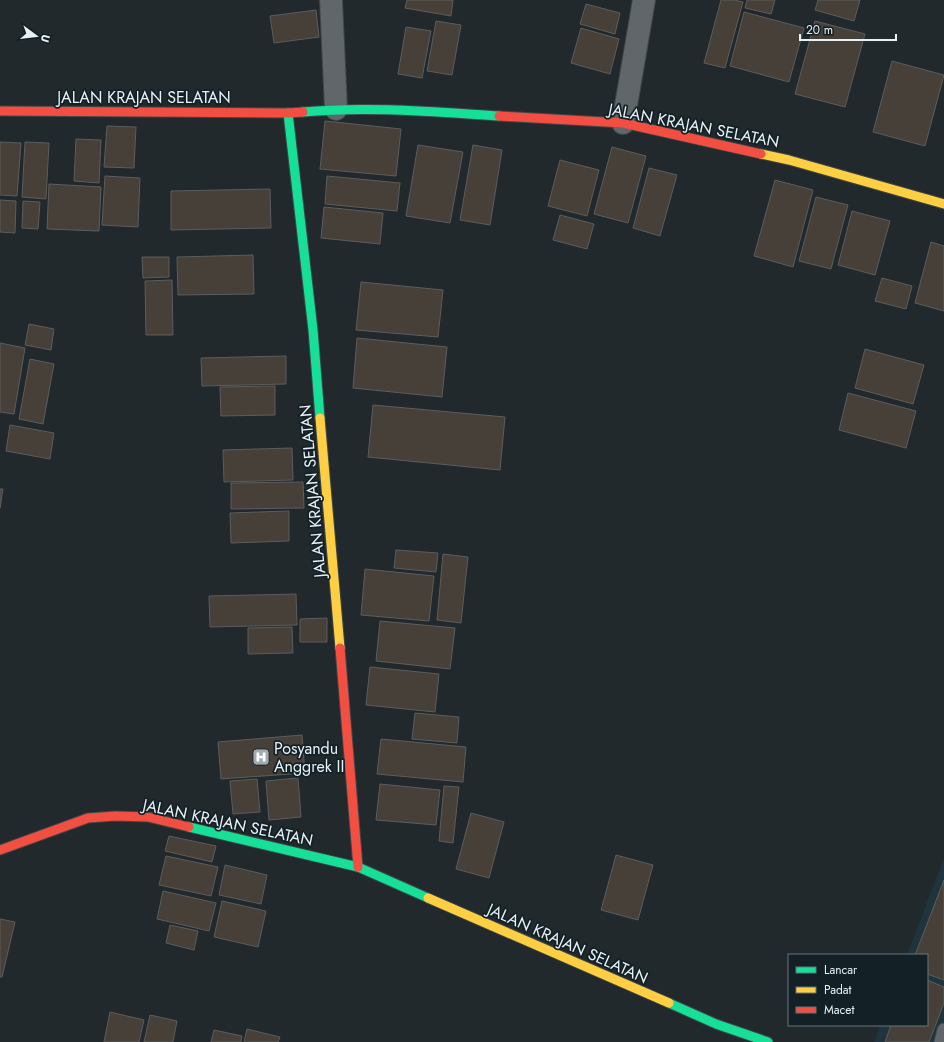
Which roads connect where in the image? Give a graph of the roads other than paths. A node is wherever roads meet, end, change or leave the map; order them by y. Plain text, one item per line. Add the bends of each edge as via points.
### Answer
1 (331, 0) edge
2 (644, 0) edge
3 (336, 109) junction
4 (0, 111) edge
5 (288, 113) junction
6 (623, 123) junction
7 (944, 204) edge
8 (0, 850) edge
9 (358, 867) junction
10 (944, 1030) edge
11 (768, 1042) edge
12 (941, 1042) edge

1 - 3 street
2 - 6 street
3 - 5 street, JALAN KRAJAN SELATAN
3 - 6 street, JALAN KRAJAN SELATAN
4 - 5 street, JALAN KRAJAN SELATAN
5 - 9 street, JALAN KRAJAN SELATAN via 313,330
6 - 7 street, JALAN KRAJAN SELATAN via 789,160
8 - 9 street, JALAN KRAJAN SELATAN via 88,818 148,817
9 - 11 street, JALAN KRAJAN SELATAN via 716,1024
10 - 12 lane

